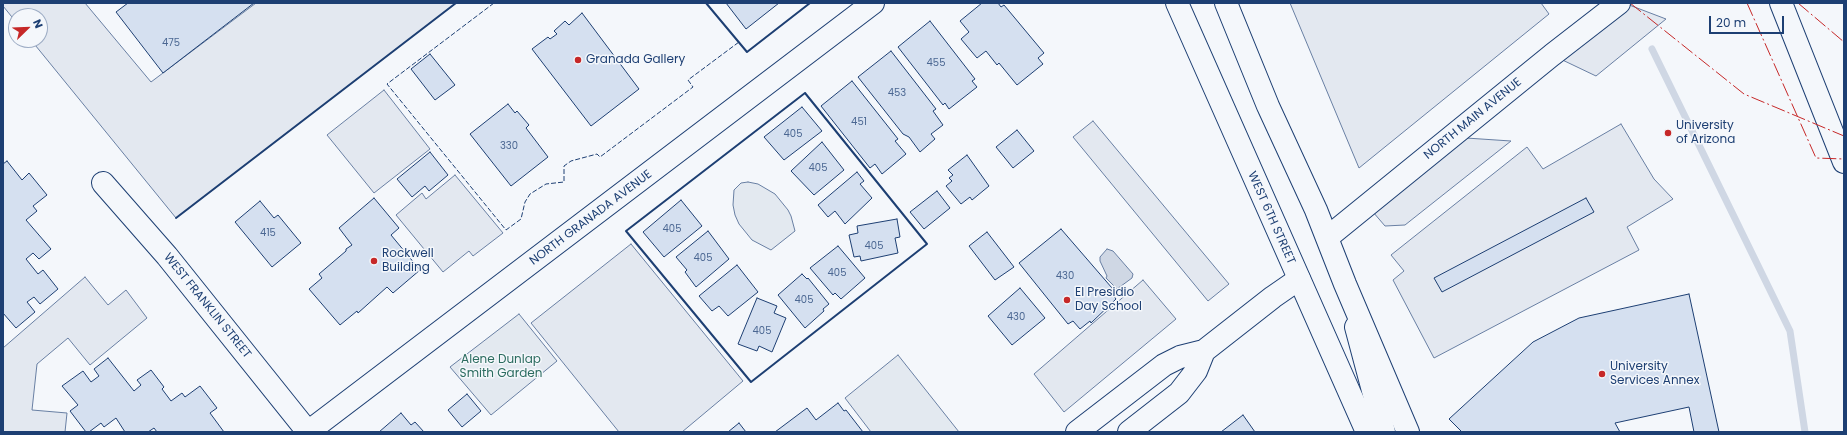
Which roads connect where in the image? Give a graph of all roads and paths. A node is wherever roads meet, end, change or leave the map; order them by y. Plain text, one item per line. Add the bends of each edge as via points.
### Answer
1 (873, 3) edge
2 (1177, 3) edge
3 (1226, 3) edge
4 (1619, 3) edge
5 (1781, 3) edge
6 (1844, 162) edge
7 (103, 183) dead end
8 (1328, 237) junction
9 (1299, 279) junction
10 (1345, 284) junction
11 (1204, 351) junction
12 (308, 432) edge
13 (1077, 432) edge
14 (1129, 432) edge
15 (1367, 432) edge
16 (1384, 432) edge
17 (1408, 432) edge

1 - 12 main road, NORTH GRANADA AVENUE
2 - 9 main road, WEST 6TH STREET
3 - 8 main road via 1268,106
4 - 8 main road, NORTH MAIN AVENUE
5 - 6 main road
7 - 12 main road, WEST FRANKLIN STREET via 167,256
8 - 10 main road
9 - 11 main road
9 - 15 main road, WEST 6TH STREET
10 - 16 main road
10 - 17 main road
11 - 13 main road via 1180,357 1164,365
11 - 14 main road via 1196,371 1178,392

